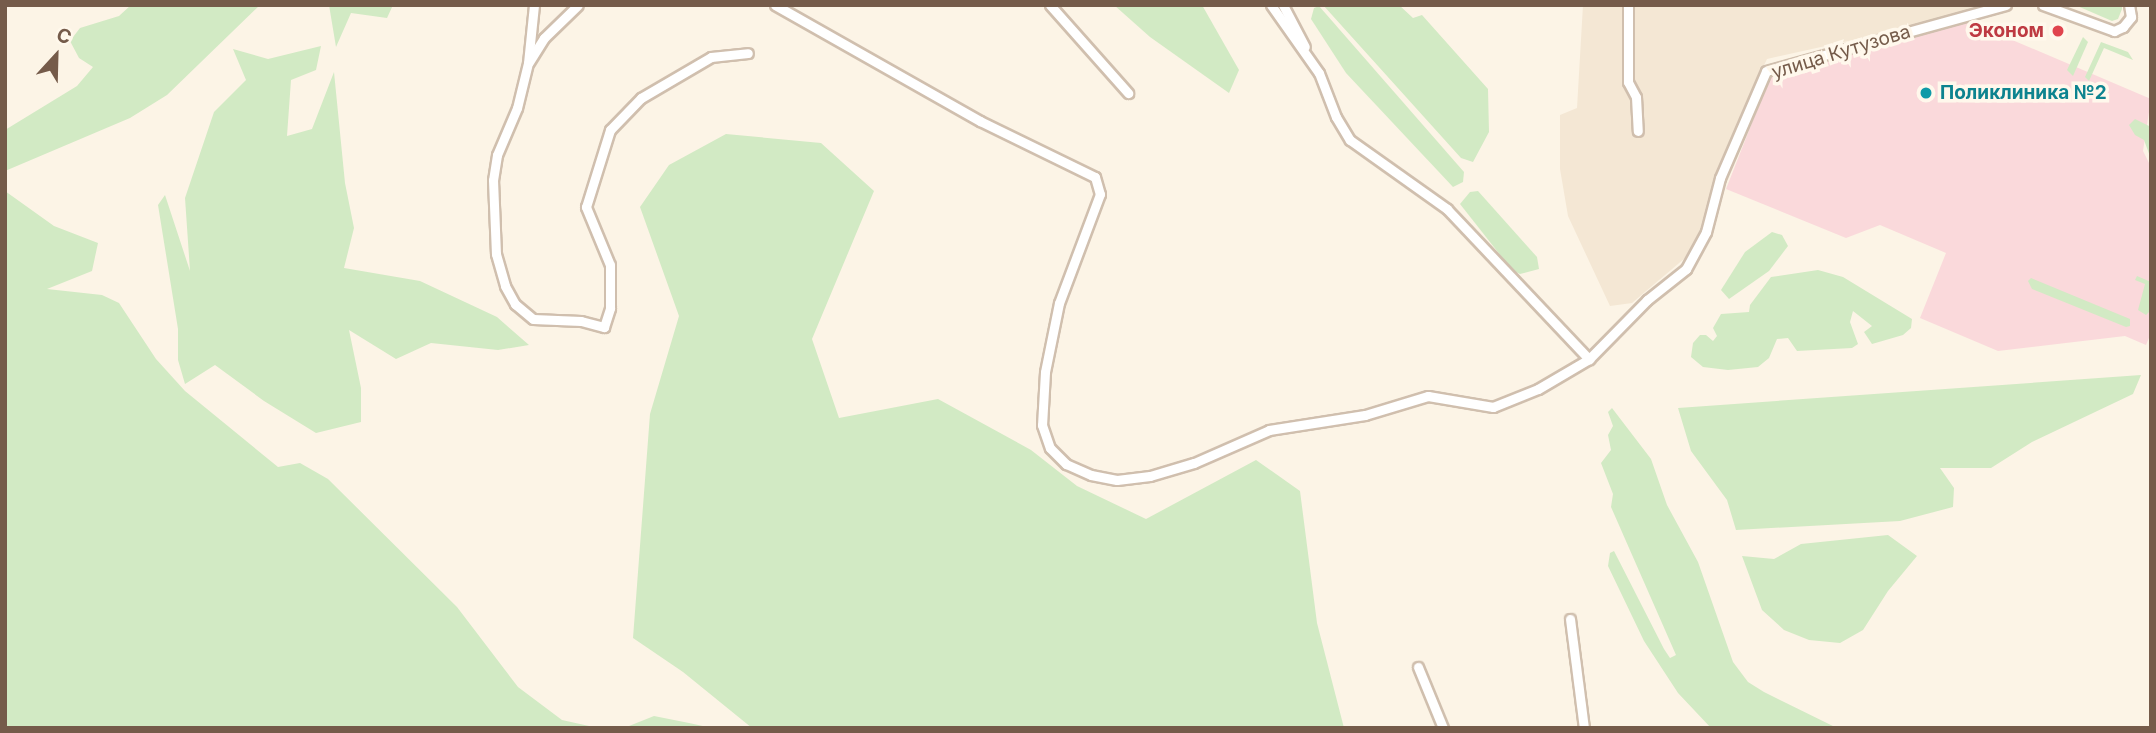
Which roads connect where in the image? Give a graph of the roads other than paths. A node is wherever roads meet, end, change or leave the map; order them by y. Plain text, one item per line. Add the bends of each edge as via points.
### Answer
1 (534, 5) edge
2 (578, 5) edge
3 (775, 5) edge
4 (1050, 5) edge
5 (1270, 5) edge
6 (1283, 5) edge
7 (1628, 5) edge
8 (2006, 5) edge
9 (2129, 5) edge
10 (2047, 6) edge
11 (748, 53) dead end
12 (528, 63) junction
13 (1319, 73) junction
14 (1128, 93) dead end
15 (1638, 131) dead end
16 (1588, 359) junction
17 (1570, 619) dead end
18 (1418, 667) dead end
19 (1443, 728) edge
20 (1584, 728) edge

1 - 12 street
2 - 12 street via 544,38
3 - 16 street via 980,121 1095,177 1100,194 1059,303 1045,372 1042,425 1050,448 1066,464 1091,475 1118,480 1150,476 1194,463 1269,430 1364,415 1428,396 1472,405 1502,405
4 - 14 street
5 - 13 street
6 - 13 street
7 - 15 street via 1628,82 1636,97
8 - 16 street, улица Кутузова via 1766,71 1720,178 1698,251 1686,269 1647,300
9 - 10 street via 2130,16 2114,31
11 - 12 street via 711,57 641,98 610,130 586,207 610,265 610,308 604,327 533,318 515,304 505,286 496,254 493,180
13 - 16 street via 1350,140 1447,209
17 - 20 street
18 - 19 street

